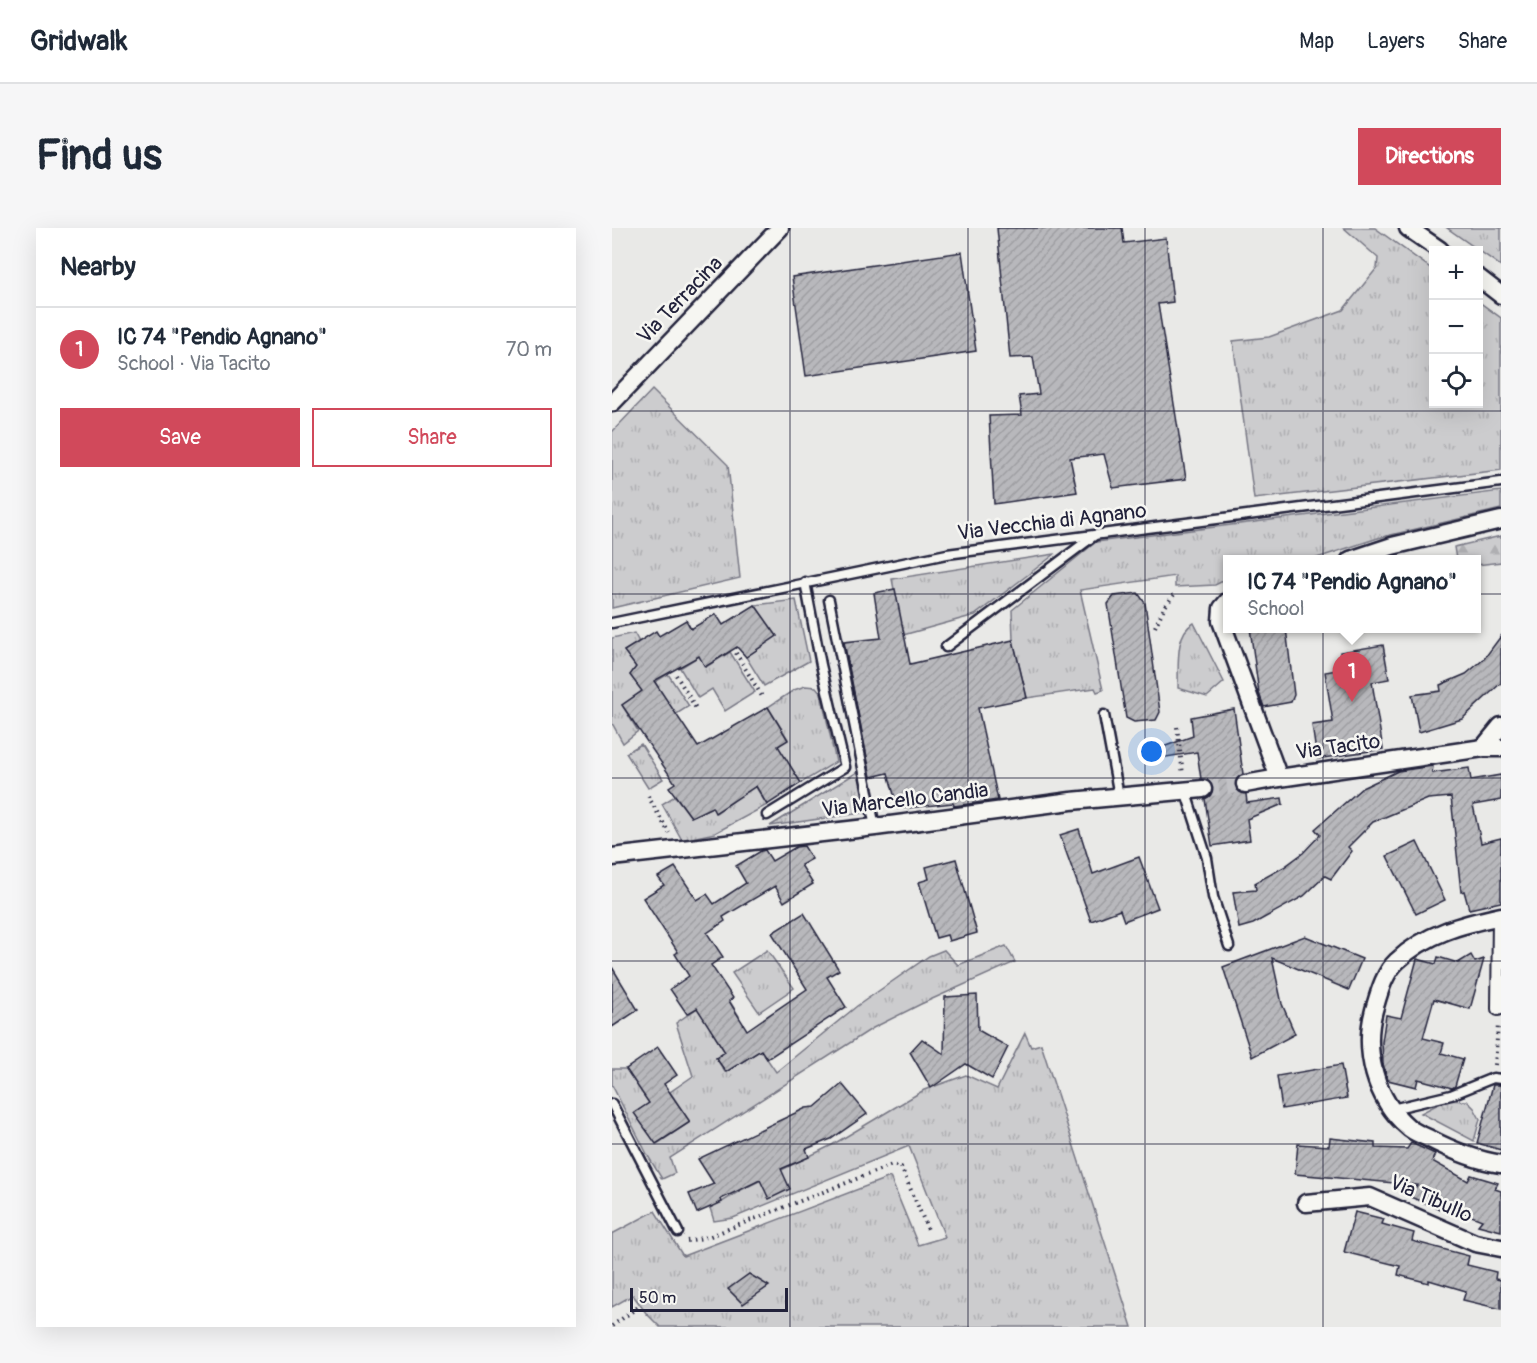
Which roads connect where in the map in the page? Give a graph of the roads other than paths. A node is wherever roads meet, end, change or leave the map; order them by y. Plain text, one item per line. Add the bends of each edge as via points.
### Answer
1 (780, 228) edge
2 (1408, 228) edge
3 (1434, 246) edge
4 (1483, 281) edge
5 (1501, 295) edge
6 (612, 403) edge
7 (1501, 482) edge
8 (1501, 520) edge
9 (1096, 535) junction
10 (1365, 555) edge
11 (805, 582) junction
12 (829, 600) dead end
13 (1223, 607) edge
14 (612, 623) edge
15 (1223, 626) edge
16 (1225, 633) edge
17 (946, 647) dead end
18 (1104, 715) dead end
19 (1501, 726) edge
20 (1483, 748) junction
21 (1501, 748) edge
22 (1279, 778) junction
23 (1245, 784) tunnel mouth
24 (1203, 789) tunnel mouth
25 (1185, 790) junction
26 (1119, 796) junction
27 (766, 815) dead end
28 (875, 827) junction
29 (612, 857) edge
30 (1500, 916) edge
31 (1229, 946) dead end
32 (1498, 1009) road end
33 (1497, 1078) edge
34 (612, 1104) edge
35 (1392, 1109) junction
36 (1501, 1164) edge
37 (1306, 1203) dead end
38 (678, 1232) road end
39 (1501, 1248) edge

1 - 6 street, Via Terracina
2 - 3 street
4 - 5 street
7 - 9 lane, Via Vecchia di Agnano
8 - 10 street
9 - 11 lane, Via Vecchia di Agnano via 947,554
9 - 17 lane
11 - 14 lane, Via Vecchia di Agnano
11 - 27 lane via 845,766
12 - 28 lane
13 - 15 street, Via Tacito
16 - 22 street, Via Tacito
18 - 26 lane
19 - 20 street
20 - 21 street, Via Tacito
20 - 22 street, Via Tacito
22 - 23 street
24 - 25 street, Via Marcello Candia
25 - 26 street, Via Marcello Candia
25 - 31 lane via 1208,858 1213,897
26 - 28 street, Via Marcello Candia
28 - 29 street, Via Marcello Candia
30 - 32 street
30 - 35 street via 1429,937 1397,961 1385,977 1371,1021 1370,1051 1378,1086
33 - 35 lane via 1451,1095
34 - 38 lane
35 - 36 street via 1409,1128 1443,1146 1480,1161
37 - 39 street, Via Tibullo via 1370,1197 1475,1243

